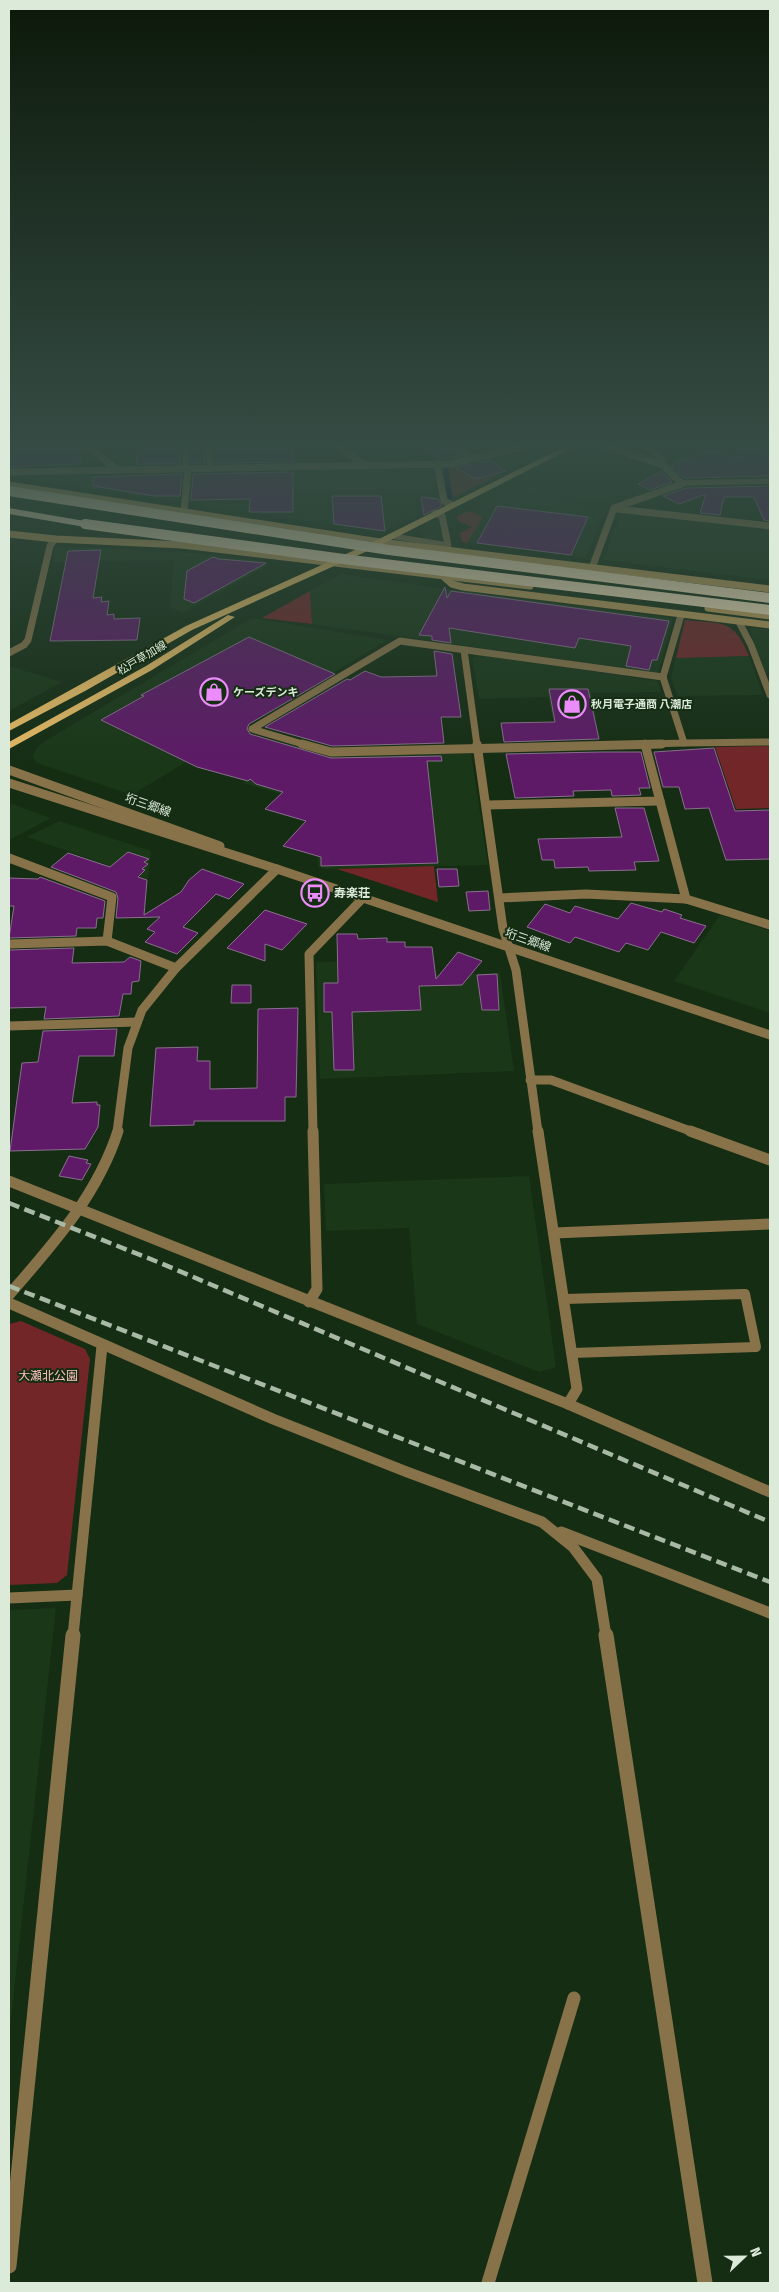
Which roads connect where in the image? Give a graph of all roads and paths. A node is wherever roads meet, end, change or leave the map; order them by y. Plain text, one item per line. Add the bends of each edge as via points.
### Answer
1 (48, 554) edge
2 (252, 554) edge
3 (306, 554) edge
4 (352, 554) edge
5 (415, 554) edge
6 (454, 554) edge
7 (478, 554) edge
8 (597, 554) edge
9 (350, 560) junction
10 (331, 563) junction
11 (592, 568) junction
12 (444, 576) junction
13 (285, 586) junction
14 (770, 591) edge
15 (770, 598) edge
16 (770, 610) edge
17 (681, 615) junction
18 (770, 618) edge
19 (739, 622) junction
20 (770, 625) edge
21 (464, 650) junction
22 (9, 653) edge
23 (662, 677) junction
24 (770, 695) edge
25 (9, 728) edge
26 (770, 742) edge
27 (684, 743) junction
28 (645, 744) junction
29 (9, 746) edge
30 (479, 748) junction
31 (9, 770) edge
32 (9, 783) edge
33 (660, 801) junction
34 (487, 805) junction
35 (9, 858) edge
36 (276, 869) junction
37 (363, 898) junction
38 (500, 898) junction
39 (686, 899) junction
40 (770, 925) edge
41 (107, 941) junction
42 (9, 944) edge
43 (507, 946) junction
44 (176, 968) junction
45 (136, 1022) junction
46 (9, 1026) edge
47 (770, 1035) edge
48 (530, 1080) junction
49 (770, 1160) edge
50 (9, 1181) edge
51 (82, 1210) junction
52 (770, 1224) edge
53 (554, 1233) junction
54 (9, 1295) edge
55 (564, 1299) junction
56 (309, 1302) junction
57 (9, 1303) edge
58 (102, 1346) junction
59 (572, 1352) junction
60 (568, 1404) junction
61 (770, 1492) edge
62 (558, 1531) junction
63 (77, 1595) junction
64 (9, 1598) edge
65 (770, 1613) edge
66 (574, 1998) dead end
67 (9, 2266) edge
68 (488, 2283) edge
69 (704, 2283) edge

1 - 22 street via 28,640
2 - 10 main road
3 - 9 highway, bridge
4 - 10 main road, 松戸草加線
5 - 15 highway, bridge
6 - 14 highway, bridge
7 - 11 main road
8 - 11 street
9 - 16 highway, bridge
9 - 18 highway, bridge via 422,576
10 - 12 main road
10 - 13 main road, 松戸草加線
11 - 14 main road
12 - 17 main road via 452,584 462,587
12 - 18 main road
13 - 25 main road, 松戸草加線 via 189,628
13 - 29 main road, 松戸草加線 via 149,668
17 - 19 main road
17 - 23 street
19 - 20 main road
19 - 24 street
21 - 23 street
21 - 30 street
21 - 30 street via 400,641 252,729 331,752
23 - 27 street
26 - 27 street
27 - 28 street
28 - 30 street
28 - 33 street
30 - 34 street
31 - 36 street, 垳三郷線 via 169,826
32 - 36 street, 垳三郷線
33 - 34 street
33 - 39 street
34 - 38 street
35 - 41 street via 112,897
36 - 37 street, 垳三郷線
36 - 44 street
37 - 43 street, 垳三郷線
37 - 56 street via 309,954 317,1289
38 - 39 street via 586,894
38 - 43 street
39 - 40 street
41 - 42 street
41 - 44 street
43 - 47 street, 垳三郷線
43 - 48 street via 516,970
44 - 45 street
45 - 46 street
45 - 51 street via 117,1132 110,1155
48 - 49 street via 551,1080
48 - 53 street
50 - 51 street
51 - 54 street
51 - 56 street
52 - 53 street
53 - 55 street
55 - 59 street
55 - 59 lane via 744,1294 756,1347
56 - 60 street
57 - 58 street
58 - 62 street
58 - 63 street
59 - 60 street via 577,1390
60 - 61 street
62 - 65 street
62 - 69 street via 598,1579
63 - 64 street
63 - 67 street
66 - 68 lane

